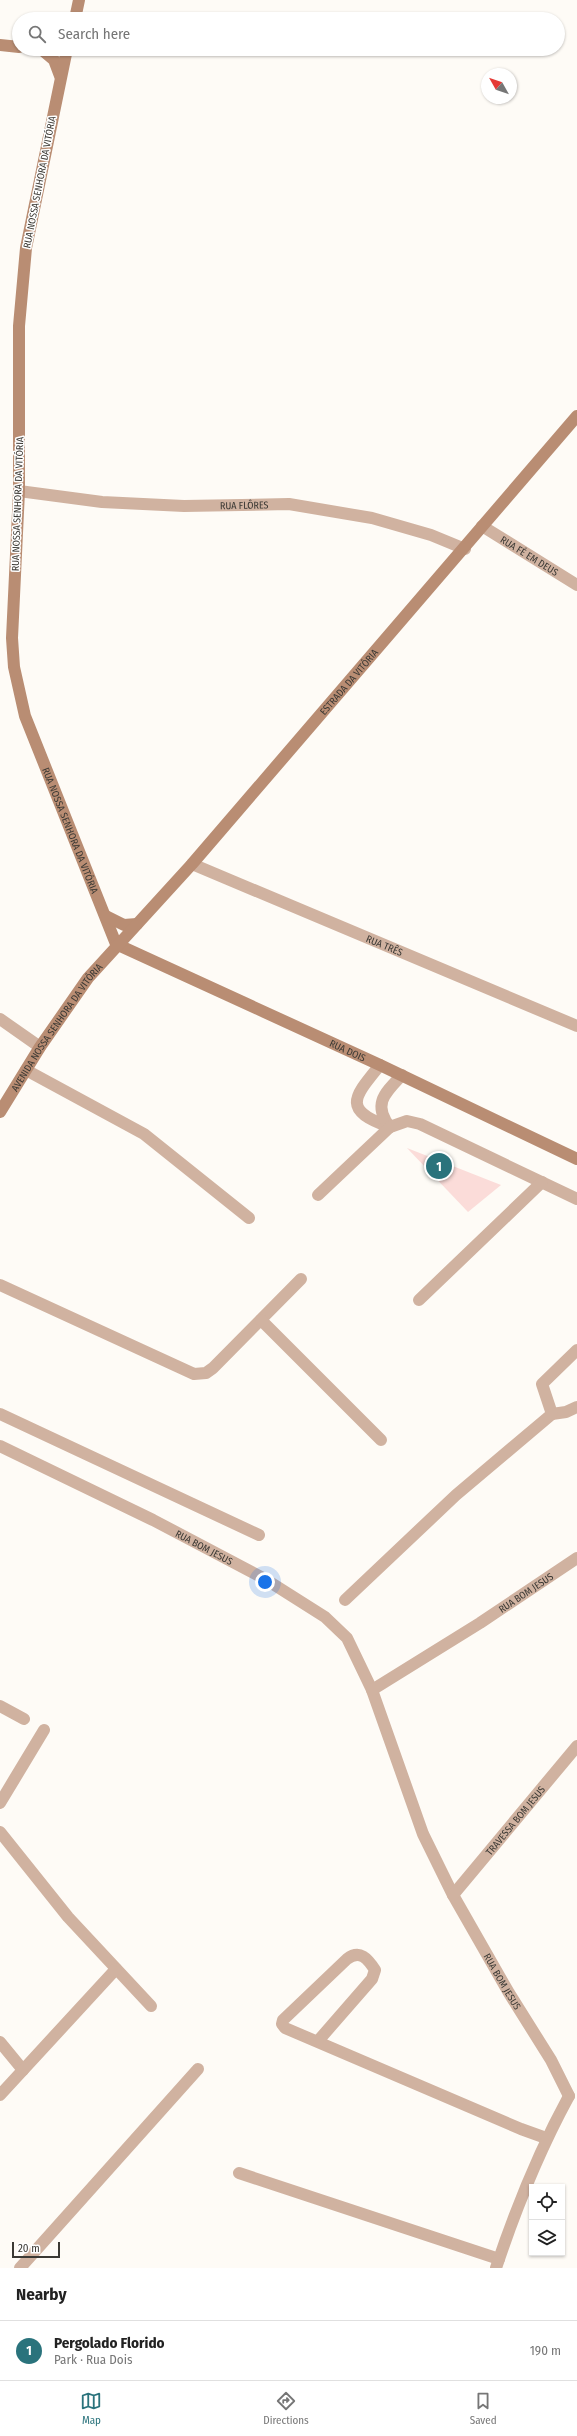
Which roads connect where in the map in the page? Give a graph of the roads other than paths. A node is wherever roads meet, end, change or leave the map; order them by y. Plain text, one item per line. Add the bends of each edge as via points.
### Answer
1 (79, 0) edge
2 (76, 12) edge
3 (0, 45) edge
4 (12, 46) edge
5 (49, 56) edge
6 (65, 56) edge
7 (60, 76) junction
8 (577, 416) edge
9 (19, 492) junction
10 (482, 526) junction
11 (465, 549) junction
12 (577, 585) edge
13 (192, 864) junction
14 (106, 916) junction
15 (137, 924) junction
16 (116, 944) junction
17 (0, 1019) edge
18 (577, 1026) edge
19 (40, 1047) junction
20 (380, 1065) junction
21 (26, 1070) junction
22 (402, 1075) junction
23 (0, 1112) edge
24 (390, 1126) junction
25 (577, 1160) edge
26 (542, 1182) junction
27 (318, 1195) dead end
28 (577, 1199) edge
29 (249, 1218) dead end
30 (301, 1279) dead end
31 (0, 1285) edge
32 (419, 1300) dead end
33 (261, 1320) junction
34 (577, 1350) edge
35 (577, 1407) edge
36 (0, 1414) edge
37 (552, 1414) junction
38 (381, 1440) dead end
39 (0, 1446) edge
40 (259, 1535) dead end
41 (577, 1558) edge
42 (345, 1600) dead end
43 (372, 1690) junction
44 (0, 1706) edge
45 (24, 1719) dead end
46 (44, 1730) dead end
47 (577, 1746) edge
48 (0, 1803) edge
49 (0, 1832) edge
50 (453, 1895) junction
51 (116, 1969) junction
52 (151, 2006) dead end
53 (0, 2042) edge
54 (318, 2042) junction
55 (198, 2069) dead end
56 (23, 2070) junction
57 (0, 2095) edge
58 (573, 2097) edge
59 (546, 2138) junction
60 (239, 2173) dead end
61 (498, 2263) edge
62 (20, 2268) edge

1 - 2 main road
3 - 4 main road
5 - 7 main road via 54,60
6 - 7 main road, RUA NOSSA SENHORA DA VITÓRIA
7 - 9 main road, RUA NOSSA SENHORA DA VITÓRIA via 26,248 19,326
8 - 10 main road, ESTRADA DA VITÓRIA
9 - 11 street, RUA FLÔRES via 102,502 184,506 289,504 372,518 431,534
9 - 14 main road, RUA NOSSA SENHORA DA VITÓRIA via 12,638 19,692 25,716
10 - 11 main road, ESTRADA DA VITÓRIA
10 - 12 street, RUA FÉ EM DEUS
11 - 13 main road, ESTRADA DA VITÓRIA
13 - 15 main road, ESTRADA DA VITÓRIA
13 - 18 street, RUA TRÊS
14 - 15 main road via 124,924
14 - 16 main road, RUA NOSSA SENHORA DA VITÓRIA
15 - 16 main road, ESTRADA DA VITÓRIA
16 - 19 main road, AVENIDA NOSSA SENHORA DA VITÓRIA via 88,978
16 - 20 main road, RUA DOIS
17 - 19 street
19 - 21 main road, AVENIDA NOSSA SENHORA DA VITÓRIA
20 - 22 main road, RUA DOIS
20 - 24 street via 357,1095 356,1103 368,1118
21 - 23 main road, AVENIDA NOSSA SENHORA DA VITÓRIA
21 - 29 street via 144,1134
22 - 24 street via 382,1102 382,1115
22 - 25 main road, RUA DOIS
24 - 26 street via 407,1121 420,1124
24 - 27 street
26 - 28 street
26 - 32 street
30 - 33 street
31 - 33 street via 194,1374 206,1373 213,1368
33 - 38 street
34 - 37 street via 542,1384
35 - 37 street
36 - 40 street
37 - 42 street via 456,1495
39 - 43 street, RUA BOM JESUS via 216,1553 265,1579 325,1617 347,1638
41 - 43 street, RUA BOM JESUS via 480,1623
43 - 50 street, RUA BOM JESUS via 423,1834
44 - 45 street
46 - 48 street
47 - 50 street, TRAVESSA BOM JESUS
49 - 51 street via 68,1917
50 - 58 street, RUA BOM JESUS
51 - 52 street
51 - 56 street
53 - 56 street
54 - 54 street via 285,2028 283,2020 347,1959 353,1954 360,1954 376,1970 372,1979
54 - 59 street
55 - 62 street
56 - 57 street
58 - 59 street, RUA BOM JESUS
59 - 61 street, RUA BOM JESUS via 523,2190
60 - 61 street

